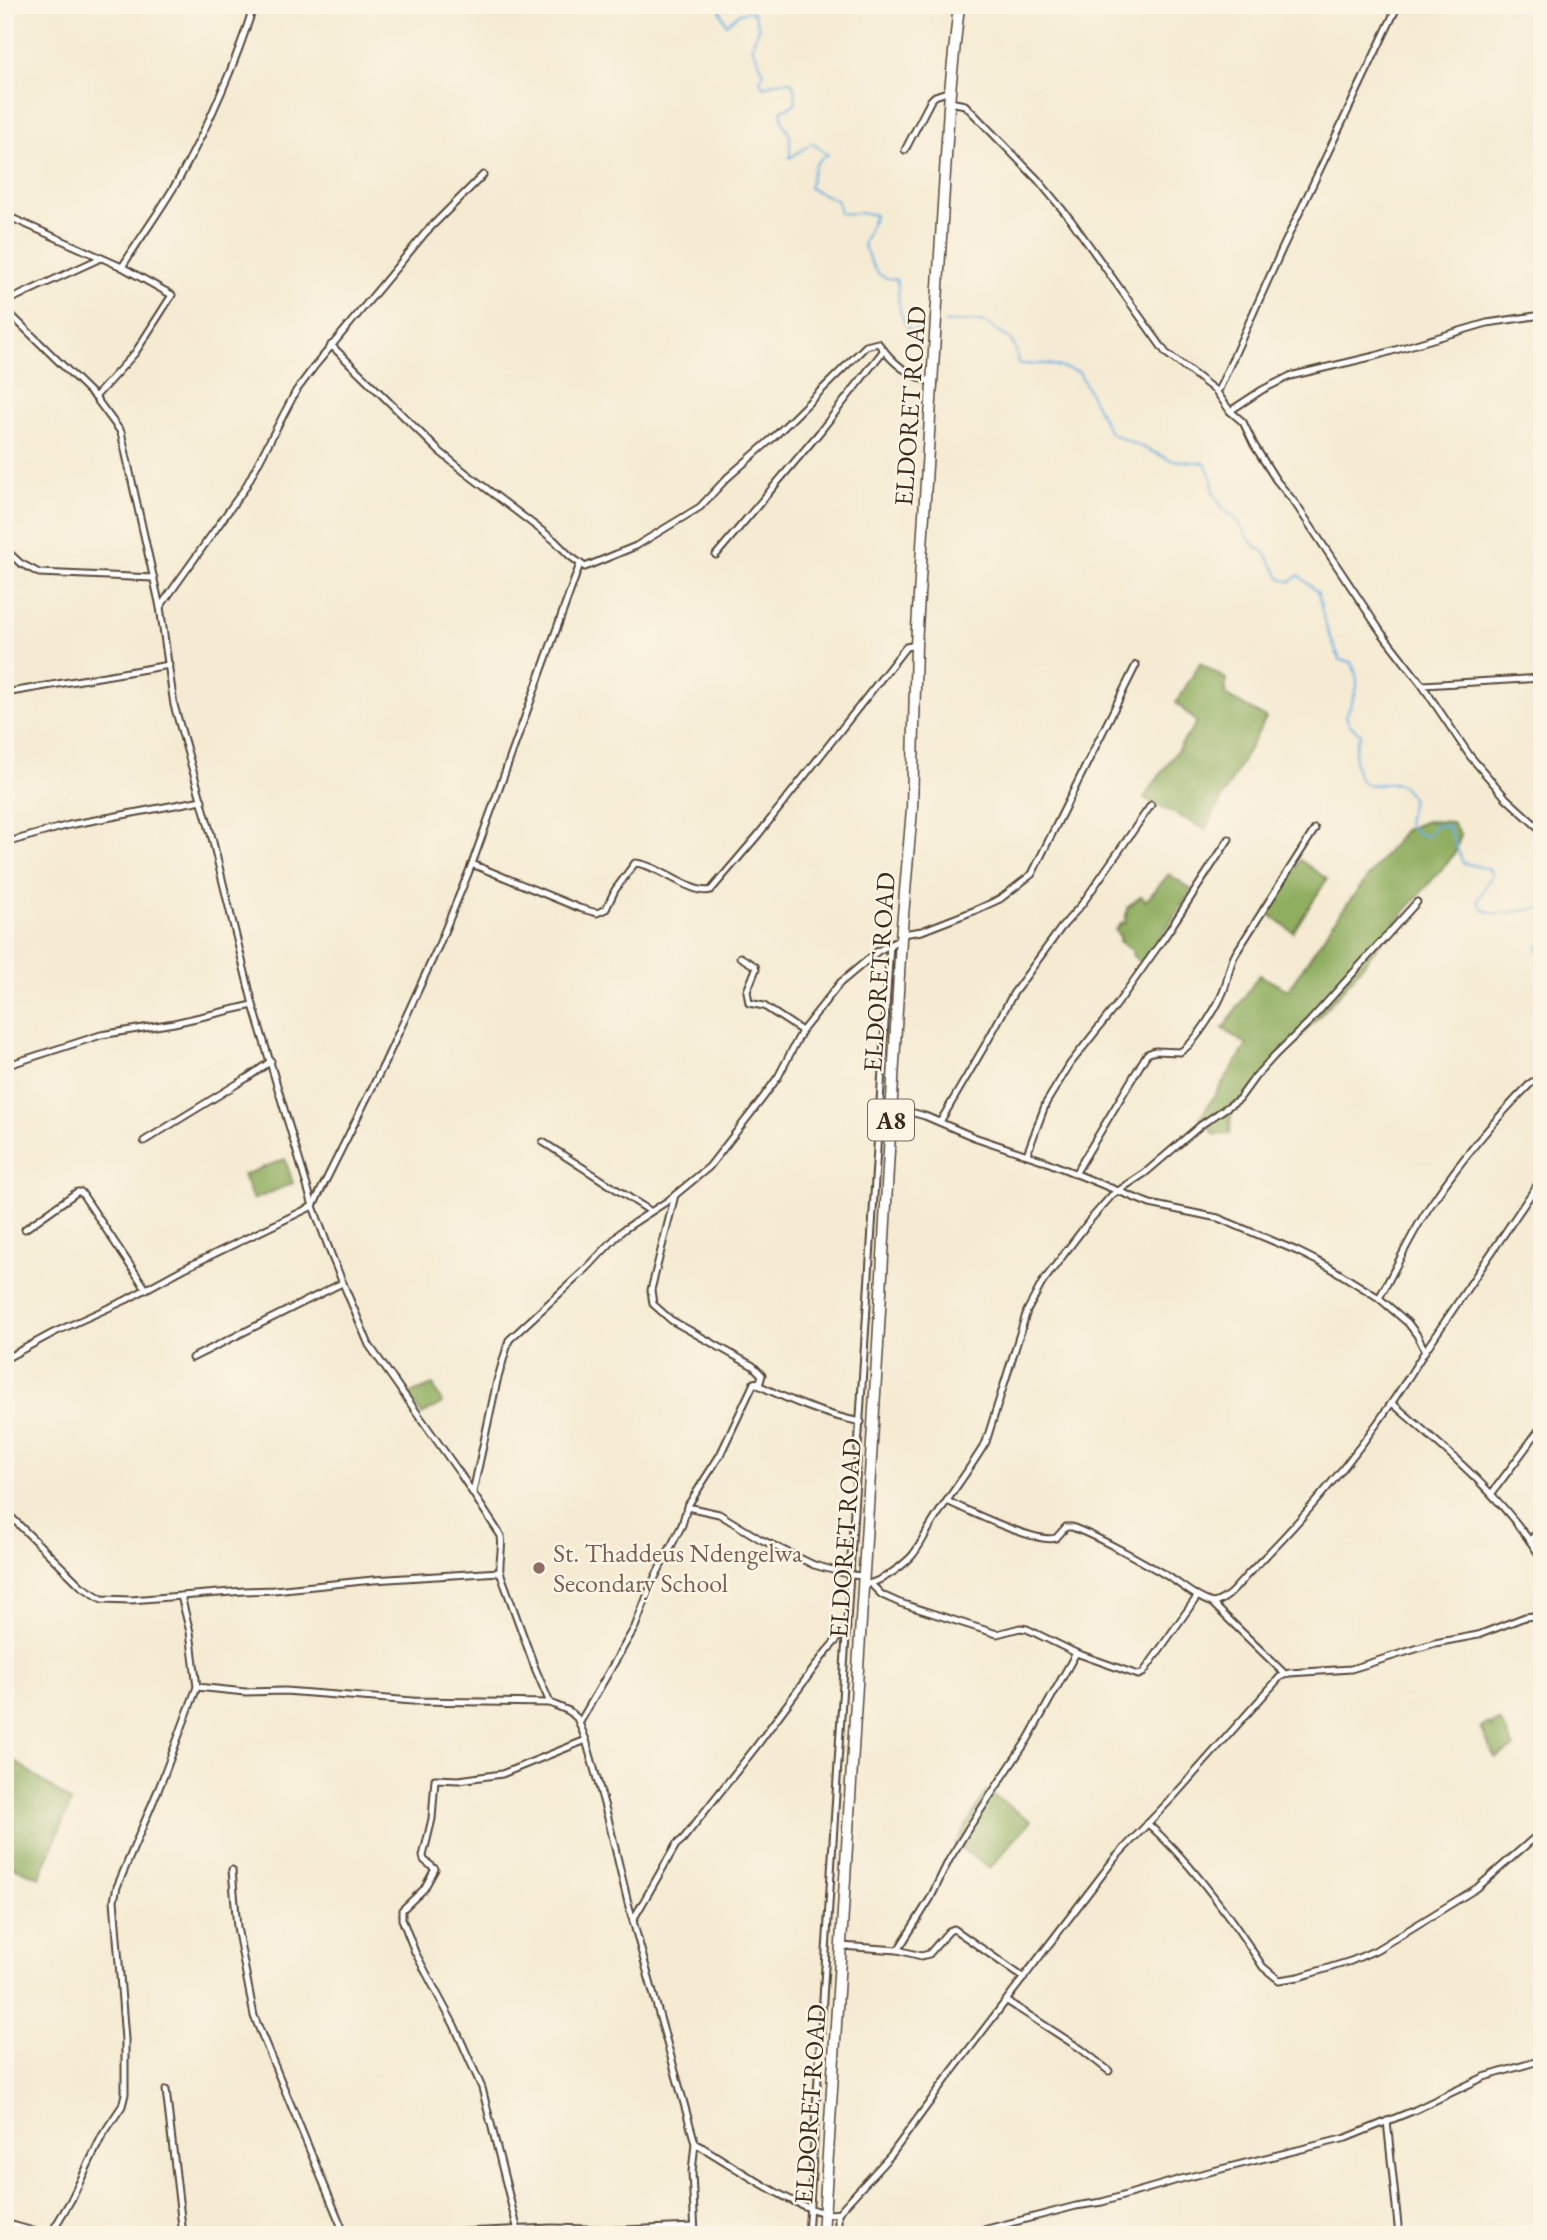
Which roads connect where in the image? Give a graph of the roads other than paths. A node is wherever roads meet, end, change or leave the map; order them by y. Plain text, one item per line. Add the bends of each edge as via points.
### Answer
1 (254, 5) edge
2 (959, 5) edge
3 (1398, 5) edge
4 (950, 91) junction
5 (950, 102) junction
6 (905, 150) dead end
7 (483, 175) dead end
8 (5, 215) edge
9 (102, 258) junction
10 (122, 267) junction
11 (5, 302) edge
12 (5, 309) edge
13 (1542, 315) edge
14 (331, 345) junction
15 (884, 350) junction
16 (934, 383) junction
17 (1216, 391) junction
18 (95, 397) junction
19 (1230, 411) junction
20 (5, 549) edge
21 (716, 555) dead end
22 (580, 564) junction
23 (154, 578) junction
24 (160, 607) junction
25 (916, 645) junction
26 (169, 665) junction
27 (1136, 665) dead end
28 (1542, 678) edge
29 (1422, 685) junction
30 (5, 693) edge
31 (202, 800) junction
32 (1151, 805) dead end
33 (1315, 829) dead end
34 (1542, 831) edge
35 (1229, 839) dead end
36 (5, 843) edge
37 (471, 864) junction
38 (1417, 902) dead end
39 (902, 937) junction
40 (890, 944) junction
41 (740, 957) dead end
42 (253, 1005) junction
43 (802, 1031) junction
44 (271, 1061) junction
45 (5, 1066) edge
46 (1532, 1082) dead end
47 (892, 1107) junction
48 (940, 1122) junction
49 (144, 1141) dead end
50 (543, 1142) dead end
51 (1027, 1154) junction
52 (1075, 1174) junction
53 (1542, 1178) edge
54 (1118, 1191) junction
55 (675, 1195) junction
56 (313, 1206) junction
57 (650, 1211) junction
58 (25, 1229) dead end
59 (342, 1283) junction
60 (146, 1289) junction
61 (1379, 1298) junction
62 (1425, 1351) junction
63 (5, 1359) edge
64 (192, 1359) dead end
65 (754, 1383) junction
66 (1392, 1403) junction
67 (861, 1422) junction
68 (1542, 1426) edge
69 (472, 1492) junction
70 (1492, 1493) junction
71 (947, 1501) junction
72 (687, 1507) junction
73 (5, 1511) edge
74 (1542, 1528) edge
75 (1530, 1540) junction
76 (1542, 1559) edge
77 (500, 1572) junction
78 (851, 1576) junction
79 (866, 1581) junction
80 (181, 1596) junction
81 (1197, 1597) junction
82 (1212, 1603) junction
83 (1542, 1615) edge
84 (847, 1628) junction
85 (1076, 1653) junction
86 (1285, 1674) junction
87 (197, 1686) junction
88 (550, 1703) junction
89 (580, 1722) junction
90 (586, 1740) junction
91 (1147, 1823) junction
92 (1542, 1830) edge
93 (232, 1870) dead end
94 (633, 1920) junction
95 (841, 1946) junction
96 (898, 1950) junction
97 (1024, 1978) junction
98 (1007, 2001) junction
99 (1542, 2060) edge
100 (1109, 2071) dead end
101 (166, 2090) dead end
102 (1387, 2121) junction
103 (695, 2143) junction
104 (809, 2210) junction
105 (838, 2213) junction
106 (824, 2214) junction
107 (5, 2222) edge
108 (694, 2227) junction
109 (517, 2231) junction
110 (48, 2235) edge
111 (183, 2235) edge
112 (345, 2235) edge
113 (398, 2235) edge
114 (695, 2235) edge
115 (808, 2235) edge
116 (823, 2235) edge
117 (838, 2235) edge
118 (964, 2235) edge
119 (1399, 2235) edge

1 - 10 street via 239,52 200,138
2 - 4 highway, ELDORET ROAD / A8
3 - 17 street
4 - 5 highway, ELDORET ROAD / A8
4 - 6 street via 931,100
5 - 16 highway, ELDORET ROAD / A8
5 - 17 street via 965,106 1038,180 1166,353
7 - 14 street via 426,232
8 - 9 street
9 - 10 street
9 - 11 street
10 - 18 street via 172,295 135,353
12 - 18 street
13 - 19 street via 1487,323 1290,376
14 - 22 street via 439,451
14 - 24 street via 296,391 245,488
15 - 16 street via 907,373
15 - 21 street
15 - 22 street via 876,342 866,346 689,516 589,567
16 - 25 highway, ELDORET ROAD / A8
17 - 19 street
18 - 23 street via 125,443
19 - 29 street via 1243,422 1276,480
20 - 23 street via 39,573
22 - 37 street
23 - 24 street
24 - 26 street
25 - 37 street via 906,647 758,835 708,891 635,863 606,909 597,913
25 - 39 highway, ELDORET ROAD / A8 via 912,809
26 - 30 street
26 - 31 street via 174,705
27 - 39 street via 1032,874 1000,899
28 - 29 street
29 - 34 street via 1470,756 1506,799
31 - 36 street via 69,825
31 - 42 street
32 - 48 street via 1013,994
33 - 52 street via 1229,965 1226,985 1198,1035 1180,1052 1147,1054
35 - 51 street via 1115,1007 1069,1064 1046,1103
37 - 56 street via 385,1062
38 - 54 street via 1239,1099
39 - 40 street
39 - 47 highway, ELDORET ROAD / A8
40 - 43 street via 848,974
40 - 67 street
41 - 43 street via 756,969 747,991 748,1003 764,1006
42 - 44 street
42 - 45 street via 101,1035
43 - 55 street via 778,1077 745,1123 709,1167
44 - 49 street
44 - 56 street
46 - 61 street via 1468,1152 1432,1203
47 - 48 street
47 - 79 highway, ELDORET ROAD / A8
48 - 51 street
50 - 57 street
51 - 52 street
52 - 54 street
53 - 62 street
54 - 61 street via 1150,1204 1243,1227 1329,1266
54 - 71 street via 1090,1220 1034,1297 986,1442
55 - 57 street
55 - 65 street via 651,1290 653,1304 671,1320 757,1368 762,1378
56 - 59 street
56 - 60 street
57 - 69 street via 623,1230 509,1340
58 - 60 street via 81,1192
59 - 64 street
59 - 69 street via 376,1357
60 - 63 street
61 - 62 street via 1408,1323
62 - 66 street
65 - 67 street via 818,1412
65 - 72 street via 720,1455
66 - 70 street
66 - 82 street via 1309,1511 1227,1597
67 - 78 street
68 - 70 street
69 - 77 street via 501,1536
70 - 75 street
71 - 79 street via 913,1556
71 - 81 street via 1047,1539 1056,1538 1066,1527 1077,1528
72 - 78 street via 719,1514 785,1552
72 - 89 street via 635,1627
73 - 80 street via 95,1597
74 - 75 street
75 - 76 street
77 - 80 street
77 - 88 street
78 - 79 street
78 - 84 street
79 - 85 street via 882,1595 921,1611 997,1634 1027,1629
79 - 95 highway, ELDORET ROAD / A8
80 - 87 street
81 - 82 street
81 - 85 street via 1143,1673
82 - 86 street
83 - 86 street via 1351,1669
84 - 94 street via 676,1845
84 - 104 street
85 - 96 street
86 - 91 street
87 - 88 street via 433,1702
87 - 110 street via 114,1900 125,2039 122,2106
88 - 89 street
89 - 90 street
90 - 94 street
90 - 109 street via 502,1774 435,1779 423,1856 435,1869 424,1889 402,1910 415,1952 482,2088
91 - 92 street via 1169,1842 1263,1967 1279,1980 1350,1961 1386,1944 1477,1888
91 - 97 street via 1090,1889
93 - 112 street via 237,1927 254,2016
94 - 103 street
95 - 96 street
95 - 106 highway, ELDORET ROAD / A8
96 - 97 street via 925,1956 954,1929
97 - 98 street
98 - 100 street
98 - 105 street via 891,2155
99 - 102 street via 1485,2077
101 - 111 street
102 - 118 street via 1315,2147
102 - 119 street
103 - 104 street
103 - 108 street
104 - 106 street
104 - 115 street
105 - 106 street
105 - 117 street
106 - 116 highway, ELDORET ROAD / A8
107 - 110 street
108 - 109 street
108 - 114 street
109 - 113 street

